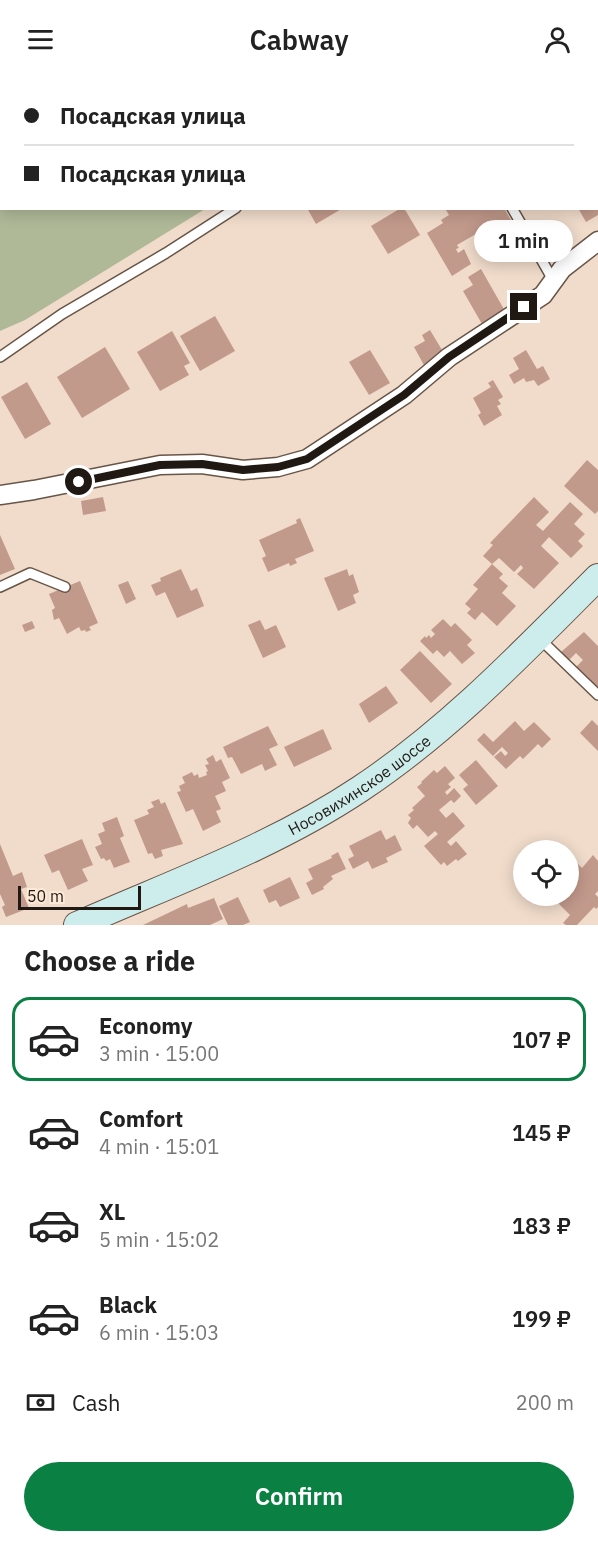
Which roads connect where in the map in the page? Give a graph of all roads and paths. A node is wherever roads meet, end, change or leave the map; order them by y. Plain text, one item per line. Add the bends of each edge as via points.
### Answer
1 (233, 210) edge
2 (513, 210) edge
3 (598, 241) edge
4 (553, 280) junction
5 (0, 357) edge
6 (0, 495) edge
7 (598, 577) edge
8 (0, 587) edge
9 (65, 587) dead end
10 (538, 637) junction
11 (598, 695) edge
12 (77, 925) edge

1 - 5 lane via 62,314
2 - 4 lane
3 - 4 street
4 - 6 street via 543,295 307,459 243,470 202,464 160,465
7 - 10 main road, Носовихинское шоссе
8 - 9 lane via 30,573
10 - 11 lane
10 - 12 main road, Носовихинское шоссе via 458,713 358,790 257,847

